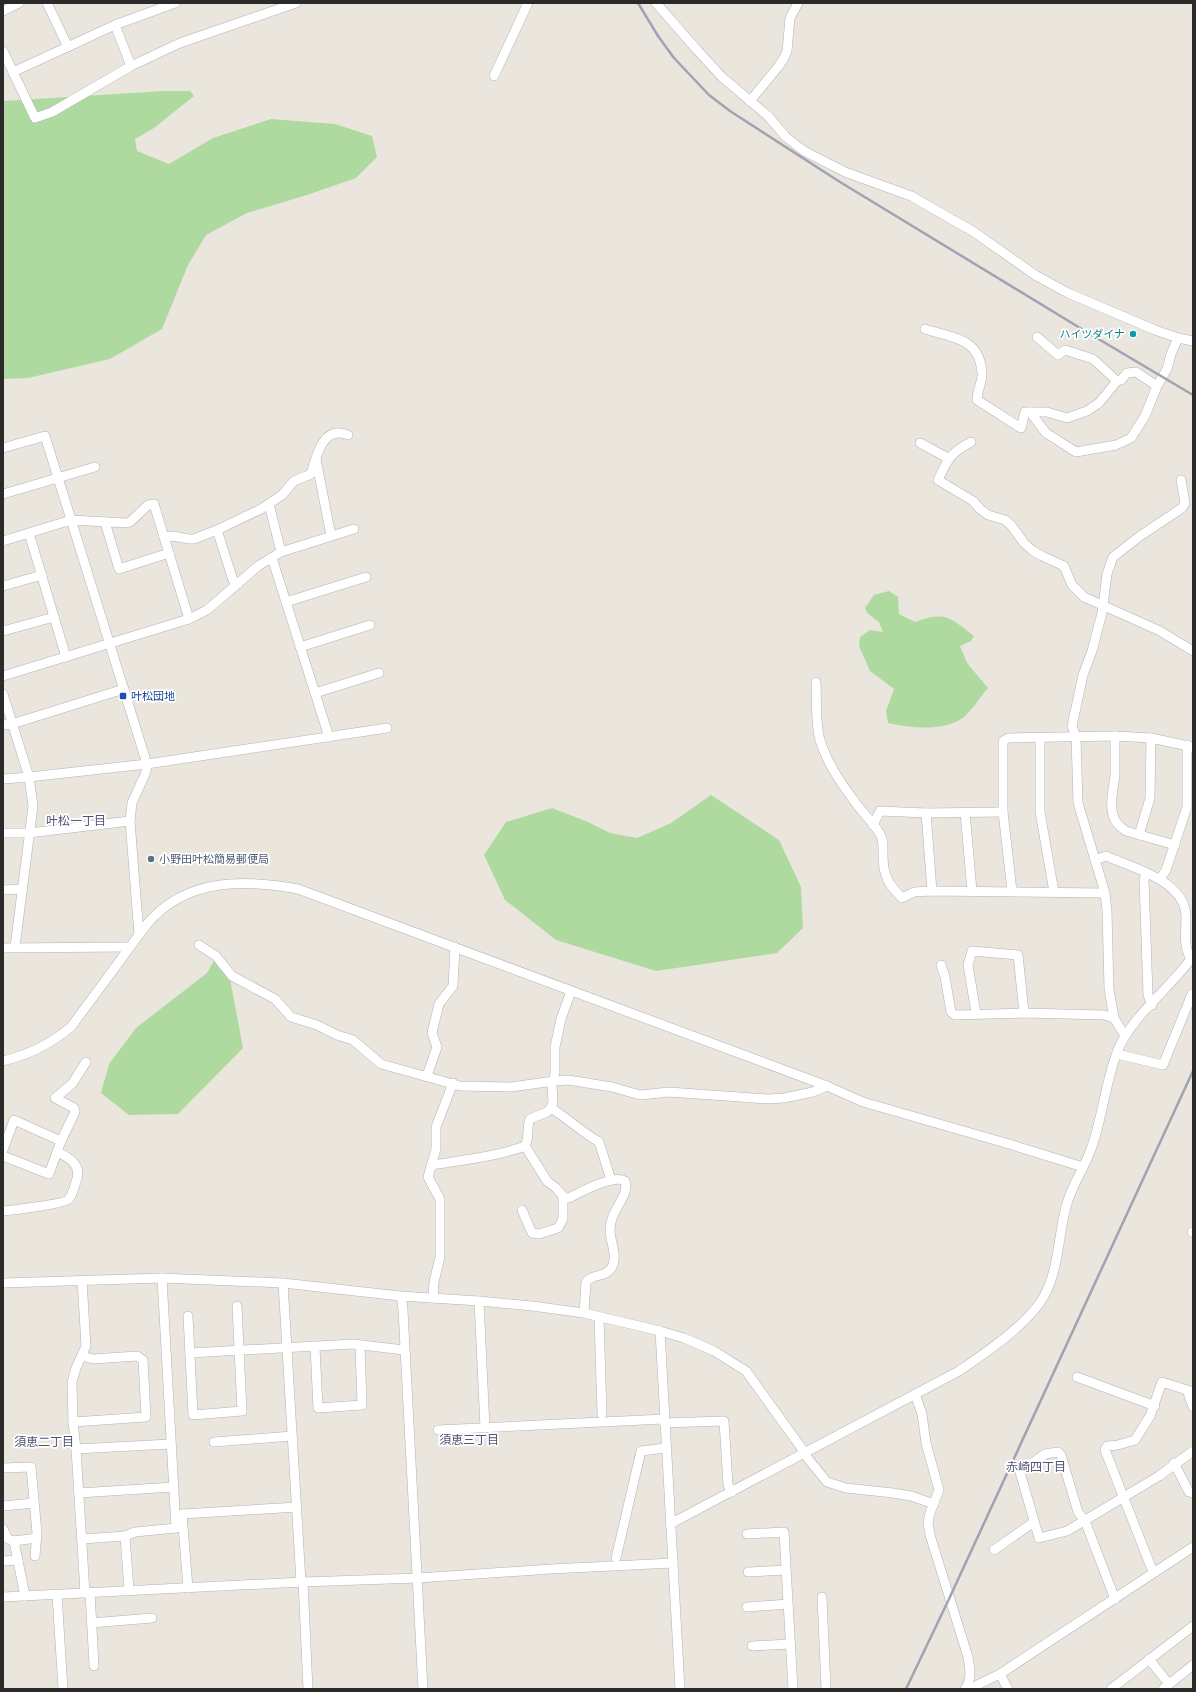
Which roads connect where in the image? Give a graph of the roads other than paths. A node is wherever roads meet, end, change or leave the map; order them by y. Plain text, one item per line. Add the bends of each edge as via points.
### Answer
1 (19, 3) edge
2 (47, 3) edge
3 (175, 3) edge
4 (528, 3) edge
5 (656, 3) edge
6 (798, 3) edge
7 (290, 4) edge
8 (3, 11) edge
9 (114, 25) junction
10 (68, 47) junction
11 (3, 51) edge
12 (131, 66) junction
13 (13, 72) junction
14 (494, 76) dead end
15 (750, 101) junction
16 (925, 329) dead end
17 (1037, 337) dead end
18 (1191, 337) edge
19 (1178, 338) junction
20 (1116, 381) junction
21 (1157, 386) junction
22 (1030, 412) junction
23 (348, 435) dead end
24 (971, 442) dead end
25 (920, 443) dead end
26 (3, 448) edge
27 (316, 458) junction
28 (948, 458) junction
29 (95, 467) dead end
30 (58, 478) junction
31 (1181, 480) dead end
32 (3, 494) edge
33 (269, 504) junction
34 (71, 520) junction
35 (104, 522) junction
36 (354, 529) dead end
37 (217, 530) junction
38 (30, 533) junction
39 (331, 536) junction
40 (164, 537) junction
41 (3, 540) edge
42 (280, 552) junction
43 (169, 553) junction
44 (272, 558) junction
45 (42, 575) junction
46 (366, 577) dead end
47 (238, 584) junction
48 (3, 586) edge
49 (286, 602) junction
50 (1104, 605) junction
51 (54, 617) junction
52 (189, 619) junction
53 (370, 626) dead end
54 (3, 631) edge
55 (110, 644) junction
56 (300, 647) junction
57 (1193, 651) edge
58 (66, 657) junction
59 (379, 673) dead end
60 (3, 676) edge
61 (816, 682) dead end
62 (124, 689) junction
63 (315, 693) junction
64 (3, 694) edge
65 (8, 725) edge
66 (386, 728) dead end
67 (1115, 736) junction
68 (329, 737) junction
69 (1076, 737) junction
70 (1040, 738) junction
71 (1151, 738) junction
72 (1190, 746) edge
73 (147, 764) junction
74 (29, 778) junction
75 (3, 779) edge
76 (965, 812) junction
77 (1003, 812) junction
78 (926, 813) junction
79 (130, 821) junction
80 (873, 825) junction
81 (30, 833) junction
82 (3, 834) edge
83 (1139, 835) junction
84 (1175, 845) junction
85 (1094, 860) junction
86 (1146, 873) junction
87 (1160, 879) junction
88 (23, 889) junction
89 (3, 890) edge
90 (932, 891) junction
91 (972, 891) junction
92 (1012, 891) junction
93 (1054, 892) junction
94 (1105, 893) junction
95 (139, 935) junction
96 (199, 945) dead end
97 (15, 947) junction
98 (129, 947) junction
99 (455, 947) junction
100 (3, 948) edge
101 (1192, 957) edge
102 (941, 965) dead end
103 (571, 991) junction
104 (1192, 994) edge
105 (1152, 1005) junction
106 (1024, 1012) junction
107 (976, 1013) junction
108 (1114, 1018) junction
109 (1125, 1036) junction
110 (1117, 1054) junction
111 (3, 1061) edge
112 (86, 1062) dead end
113 (427, 1076) junction
114 (554, 1081) junction
115 (453, 1083) junction
116 (827, 1086) junction
117 (551, 1108) junction
118 (569, 1120) junction
119 (593, 1130) dead end
120 (61, 1141) junction
121 (525, 1146) junction
122 (3, 1150) edge
123 (58, 1152) junction
124 (3, 1156) edge
125 (432, 1165) junction
126 (1084, 1167) junction
127 (611, 1180) junction
128 (563, 1197) junction
129 (522, 1210) dead end
130 (3, 1211) edge
131 (162, 1278) junction
132 (82, 1280) junction
133 (3, 1283) edge
134 (283, 1283) junction
135 (400, 1296) junction
136 (433, 1298) junction
137 (479, 1301) junction
138 (237, 1306) dead end
139 (584, 1313) junction
140 (188, 1316) dead end
141 (599, 1317) junction
142 (660, 1330) junction
143 (360, 1345) junction
144 (315, 1346) junction
145 (287, 1348) junction
146 (240, 1350) junction
147 (404, 1350) junction
148 (190, 1353) junction
149 (82, 1356) junction
150 (1077, 1376) dead end
151 (1190, 1391) edge
152 (915, 1394) junction
153 (1155, 1406) junction
154 (1193, 1406) edge
155 (602, 1414) dead end
156 (664, 1421) junction
157 (73, 1422) junction
158 (485, 1428) junction
159 (438, 1430) dead end
160 (292, 1436) junction
161 (214, 1442) dead end
162 (170, 1444) junction
163 (666, 1448) junction
164 (76, 1449) junction
165 (1193, 1451) edge
166 (805, 1453) junction
167 (1174, 1464) junction
168 (3, 1468) edge
169 (173, 1487) junction
170 (79, 1492) junction
171 (732, 1492) junction
172 (1193, 1493) edge
173 (1124, 1498) junction
174 (34, 1503) junction
175 (934, 1504) junction
176 (3, 1506) edge
177 (297, 1507) junction
178 (1085, 1521) junction
179 (1034, 1522) junction
180 (670, 1524) junction
181 (3, 1529) edge
182 (747, 1534) dead end
183 (125, 1536) junction
184 (37, 1538) junction
185 (82, 1539) junction
186 (14, 1541) junction
187 (1193, 1547) edge
188 (994, 1550) dead end
189 (36, 1556) dead end
190 (616, 1558) dead end
191 (18, 1560) junction
192 (3, 1562) edge
193 (673, 1563) junction
194 (786, 1570) junction
195 (748, 1572) dead end
196 (1155, 1572) junction
197 (418, 1578) junction
198 (302, 1582) junction
199 (188, 1588) junction
200 (129, 1590) junction
201 (87, 1592) junction
202 (57, 1595) junction
203 (25, 1596) junction
204 (822, 1596) dead end
205 (3, 1597) edge
206 (1115, 1599) junction
207 (788, 1604) junction
208 (747, 1607) dead end
209 (152, 1618) dead end
210 (91, 1623) junction
211 (1193, 1626) edge
212 (790, 1644) junction
213 (752, 1646) dead end
214 (1149, 1659) junction
215 (1193, 1665) edge
216 (94, 1666) dead end
217 (1000, 1674) junction
218 (988, 1685) edge
219 (1166, 1687) edge
220 (63, 1689) edge
221 (308, 1689) edge
222 (423, 1689) edge
223 (680, 1689) edge
224 (792, 1689) edge
225 (826, 1689) edge
226 (965, 1689) edge
227 (969, 1689) edge
228 (1008, 1689) edge
229 (1111, 1689) edge

1 - 8 street
2 - 10 street
3 - 9 street
4 - 14 street
5 - 15 street via 722,77
6 - 15 street via 790,18 784,58
7 - 12 street via 180,43
9 - 10 street
9 - 12 street
10 - 13 street
11 - 13 street
12 - 13 street via 52,112 35,118
15 - 19 street via 768,116 786,137 804,150 845,172 911,196 974,232 1035,275 1068,293
16 - 22 street via 966,341 974,349 979,358 982,374 977,400 1021,428 1025,412
17 - 20 street via 1058,355 1065,350 1093,359
18 - 19 street
19 - 21 street via 1167,369
20 - 21 street via 1121,380 1126,373 1136,372
20 - 22 street via 1099,403 1087,412 1068,418 1047,412
21 - 22 street via 1145,416 1131,438 1116,445 1076,452 1046,433
23 - 27 street via 340,432 332,434
24 - 28 street
25 - 28 street
26 - 30 street via 45,436
27 - 33 street via 311,474 294,480 282,495
27 - 39 street
28 - 50 street via 938,480 973,501 988,515 1012,525 1033,551 1064,566 1072,585 1079,593
29 - 30 street
30 - 32 street
30 - 34 street
31 - 50 street via 1185,503 1182,508 1112,557 1107,574
33 - 37 street via 244,519
33 - 42 street
34 - 35 street
34 - 38 street
34 - 55 street
35 - 40 street via 130,522 148,505 154,504
35 - 43 street via 119,569
36 - 39 street
37 - 40 street via 194,539
37 - 47 street via 233,580
38 - 41 street
38 - 45 street
39 - 42 street
40 - 43 street
42 - 44 street
43 - 52 street
44 - 47 street via 258,566
44 - 49 street
45 - 48 street
45 - 51 street
46 - 49 street
47 - 52 street via 207,610
49 - 56 street
50 - 57 street via 1160,631
50 - 69 street via 1083,675 1072,726
51 - 54 street
51 - 58 street
52 - 55 street
53 - 56 street
55 - 58 street
55 - 62 street
56 - 63 street
58 - 60 street
59 - 63 street
61 - 80 street via 820,739 840,780
62 - 65 street
62 - 73 street
63 - 68 street
64 - 65 street
65 - 74 street
66 - 68 street
67 - 69 street
67 - 71 street
67 - 83 street via 1112,810 1120,827
68 - 73 street
69 - 70 street
69 - 85 street via 1078,803
70 - 77 street via 1008,738 1003,741
70 - 93 street via 1040,812
71 - 72 street
71 - 83 street via 1150,798
72 - 84 street via 1187,807
73 - 74 street
73 - 79 street via 132,803
74 - 75 street
74 - 81 street via 34,806
76 - 77 street
76 - 78 street
76 - 91 street
77 - 92 street
78 - 80 street via 880,811
78 - 90 street
79 - 81 street
79 - 95 street
80 - 90 street via 884,844 884,870 891,887 902,898 914,892
81 - 82 street
81 - 88 street
83 - 84 street
84 - 87 street
85 - 86 street via 1106,856
85 - 94 street
86 - 87 street
86 - 105 street via 1144,880 1148,995
87 - 101 street via 1182,898 1186,913 1186,952
88 - 89 street
88 - 97 street
90 - 91 street
91 - 92 street
92 - 93 street
93 - 94 street
94 - 108 street via 1109,988
95 - 98 street
95 - 99 street via 155,914 193,891 212,886 248,883 298,889
96 - 113 street via 216,956 232,976 275,999 291,1017 317,1024 353,1040 381,1064
97 - 98 street
97 - 100 street
98 - 111 street via 71,1027 34,1052
99 - 103 street
99 - 113 street via 453,986 439,1004 432,1033 437,1047
101 - 105 street
102 - 107 street via 951,1012 955,1015
103 - 114 street via 555,1047
103 - 116 street
104 - 110 street via 1163,1065
105 - 109 street
106 - 107 street
106 - 107 street via 1018,955 972,951 968,965
106 - 108 street via 1104,1015
108 - 109 street
109 - 110 street
110 - 126 street via 1092,1148
112 - 120 street via 72,1084 55,1098 74,1108 75,1112
113 - 115 street
114 - 115 street via 511,1087 471,1087
114 - 116 street via 584,1082 640,1095 669,1092 768,1099 814,1092
114 - 117 street
115 - 125 street via 436,1127 437,1140
116 - 126 street via 863,1102
117 - 118 street
117 - 121 street via 530,1119
118 - 119 street via 572,1118 590,1132
118 - 127 street via 584,1134 599,1142
120 - 122 street via 14,1120
120 - 123 street
121 - 125 street via 458,1162
121 - 128 street via 547,1181
123 - 124 street via 49,1174
123 - 130 street via 72,1160 77,1167 77,1177 70,1198 54,1204
125 - 136 street via 428,1177 439,1194 440,1207 440,1257
126 - 152 street via 1066,1204 1053,1272 1043,1298 1025,1319 984,1354
127 - 128 street via 569,1198
127 - 139 street via 622,1179 626,1184 626,1192 613,1212 610,1222 613,1265 605,1275 592,1277 586,1282
128 - 129 street via 562,1219 558,1228 539,1234 532,1233
131 - 132 street
131 - 134 street
131 - 162 street via 172,1441
132 - 133 street
132 - 149 street via 86,1346
134 - 135 street
134 - 145 street
135 - 136 street
135 - 147 street
136 - 137 street
137 - 139 street
137 - 158 street
138 - 146 street
139 - 141 street
140 - 148 street
141 - 142 street
141 - 155 street
142 - 156 street
142 - 166 street via 714,1351 746,1371
143 - 144 street
143 - 144 street via 362,1405 318,1408
143 - 147 street
144 - 145 street
145 - 146 street
145 - 160 street
146 - 148 street
146 - 148 street via 242,1411 192,1415
147 - 197 street
149 - 157 street via 72,1382
149 - 157 street via 93,1359 137,1356 143,1360 146,1417
150 - 153 street
151 - 153 street via 1162,1382
151 - 154 street
152 - 166 street
152 - 175 street via 939,1490
153 - 173 street via 1134,1440 1107,1446 1105,1450
156 - 158 street
156 - 163 street
156 - 171 street via 724,1421 728,1485
157 - 164 street
158 - 159 street
160 - 161 street
160 - 177 street
162 - 164 street
162 - 169 street
163 - 180 street
163 - 190 street via 641,1451
164 - 170 street
165 - 167 street
166 - 171 street
166 - 175 street via 827,1482 846,1488 905,1495
167 - 172 street via 1189,1492
167 - 173 street
168 - 174 street via 30,1467
169 - 170 street
169 - 183 street via 176,1528 134,1532
170 - 185 street
171 - 180 street
173 - 178 street
173 - 196 street
174 - 176 street
174 - 184 street
175 - 226 street via 928,1523 930,1535 968,1658 970,1679
177 - 198 street
177 - 199 street via 182,1514
178 - 179 street via 1067,1531 1039,1538
178 - 179 street via 1078,1512 1058,1452 1045,1454 1020,1472
178 - 206 street
179 - 188 street
180 - 193 street
181 - 186 street via 8,1539
182 - 194 street via 784,1532
183 - 185 street
183 - 200 street
184 - 186 street
184 - 189 street
185 - 201 street
186 - 191 street
187 - 196 street
191 - 192 street
191 - 203 street
193 - 197 street
193 - 223 street
194 - 195 street
194 - 207 street
196 - 206 street
197 - 198 street
197 - 222 street
198 - 199 street
198 - 221 street
199 - 200 street
200 - 201 street
201 - 202 street
201 - 210 street
202 - 203 street
202 - 220 street
203 - 205 street
204 - 225 street
206 - 217 street
207 - 208 street
207 - 212 street
209 - 210 street
210 - 216 street
211 - 214 street
212 - 213 street
212 - 224 street
214 - 219 street
214 - 229 street
215 - 219 street
217 - 218 street
217 - 228 street
218 - 227 street

